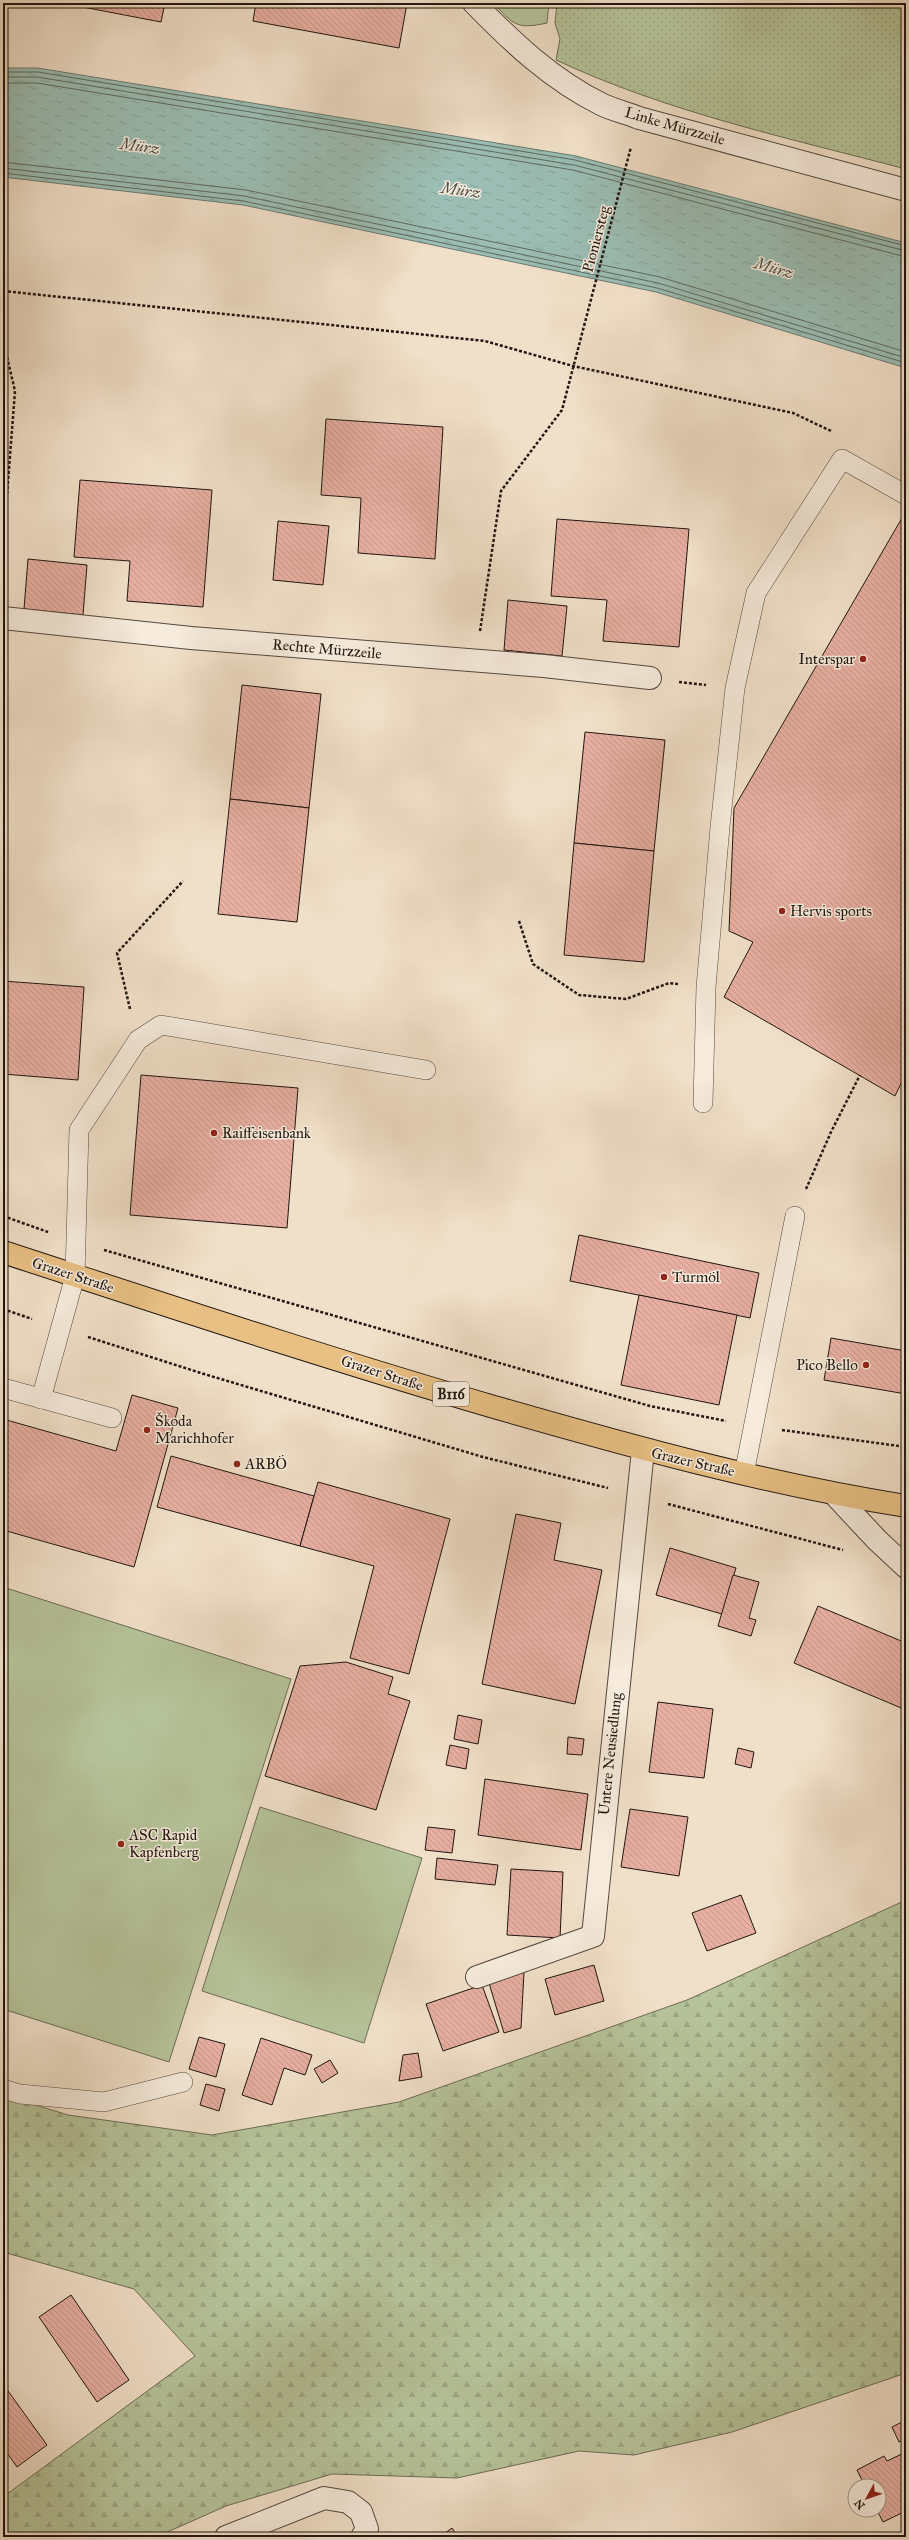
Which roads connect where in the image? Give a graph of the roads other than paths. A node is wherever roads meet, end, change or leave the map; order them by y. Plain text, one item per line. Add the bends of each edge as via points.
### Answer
1 (474, 3) edge
2 (906, 190) edge
3 (906, 495) edge
4 (3, 618) edge
5 (650, 678) road end
6 (426, 1070) dead end
7 (703, 1103) dead end
8 (795, 1216) road end
9 (3, 1252) edge
10 (75, 1276) junction
11 (3, 1388) edge
12 (41, 1398) junction
13 (112, 1418) dead end
14 (643, 1450) junction
15 (744, 1474) junction
16 (835, 1495) junction
17 (906, 1506) edge
18 (906, 1567) edge
19 (477, 1976) dead end
20 (183, 2082) dead end
21 (3, 2089) edge
22 (226, 2537) edge
23 (362, 2537) edge

1 - 2 street, Linke Mürzzeile via 511,41 570,86 602,104 639,118
3 - 7 lane via 842,460 756,593 735,688 706,987
4 - 5 street, Rechte Mürzzeile via 191,638
6 - 10 lane via 160,1025 138,1040 79,1130
8 - 15 lane
9 - 10 main road, Grazer Straße / B116
10 - 12 lane
10 - 14 main road, Grazer Straße / B116 via 428,1388
11 - 12 lane
12 - 13 lane
14 - 15 main road, Grazer Straße / B116
14 - 19 street, Untere Neusiedlung via 593,1936
15 - 16 main road, Grazer Straße / B116
16 - 17 main road, Grazer Straße / B116
16 - 18 street
20 - 21 lane via 104,2102 20,2094
22 - 23 street via 324,2498 348,2502 361,2512 367,2529

